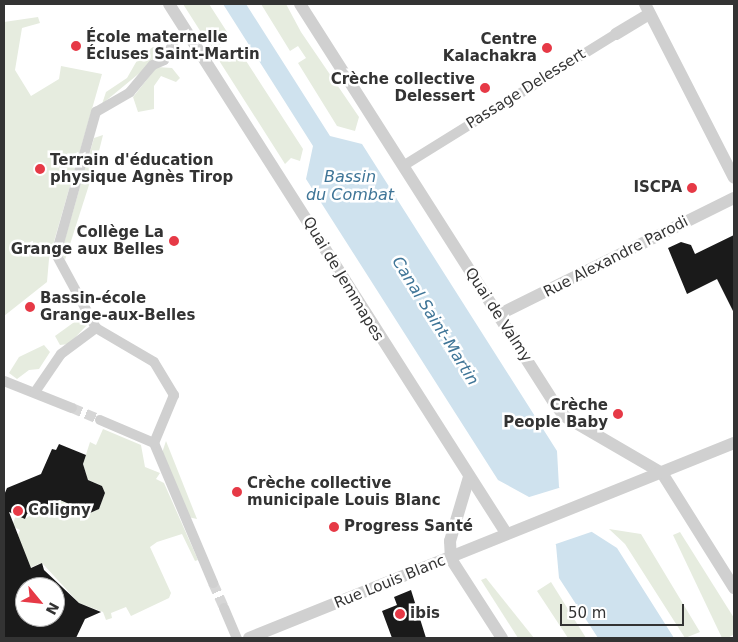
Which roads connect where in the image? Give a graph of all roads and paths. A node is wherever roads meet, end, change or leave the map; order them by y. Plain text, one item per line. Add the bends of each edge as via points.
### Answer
1 (169, 4) edge
2 (300, 4) edge
3 (647, 9) edge
4 (616, 34) joint
5 (176, 38) dead end
6 (403, 166) junction
7 (734, 178) edge
8 (734, 198) edge
9 (498, 316) junction
10 (96, 328) junction
11 (4, 381) edge
12 (35, 392) junction
13 (72, 408) tunnel mouth
14 (100, 420) tunnel mouth
15 (154, 443) junction
16 (734, 443) edge
17 (662, 472) junction
18 (469, 477) junction
19 (506, 533) junction
20 (450, 559) junction
21 (213, 583) tunnel mouth
22 (734, 588) edge
23 (224, 608) tunnel mouth
24 (237, 638) edge
25 (248, 638) edge
26 (502, 638) edge

1 - 18 street, Quai de Jemmapes
2 - 6 street, Quai de Valmy
3 - 4 street, Passage Delessert
3 - 7 street
4 - 6 street, Passage Delessert
5 - 10 street via 164,60 153,65 130,92 96,112 56,254
6 - 9 street, Quai de Valmy
8 - 9 street, Rue Alexandre Parodi
9 - 17 street, Quai de Valmy via 564,416
10 - 12 street via 61,354
10 - 15 street via 154,362 174,395
11 - 12 street
12 - 13 street
14 - 15 street
15 - 21 street
16 - 17 street
17 - 19 street, Rue Louis Blanc
17 - 22 street, Quai de Valmy
18 - 19 street, Quai de Jemmapes
18 - 20 street via 450,541
19 - 20 street, Rue Louis Blanc
20 - 25 street, Rue Louis Blanc
20 - 26 street
23 - 24 street

